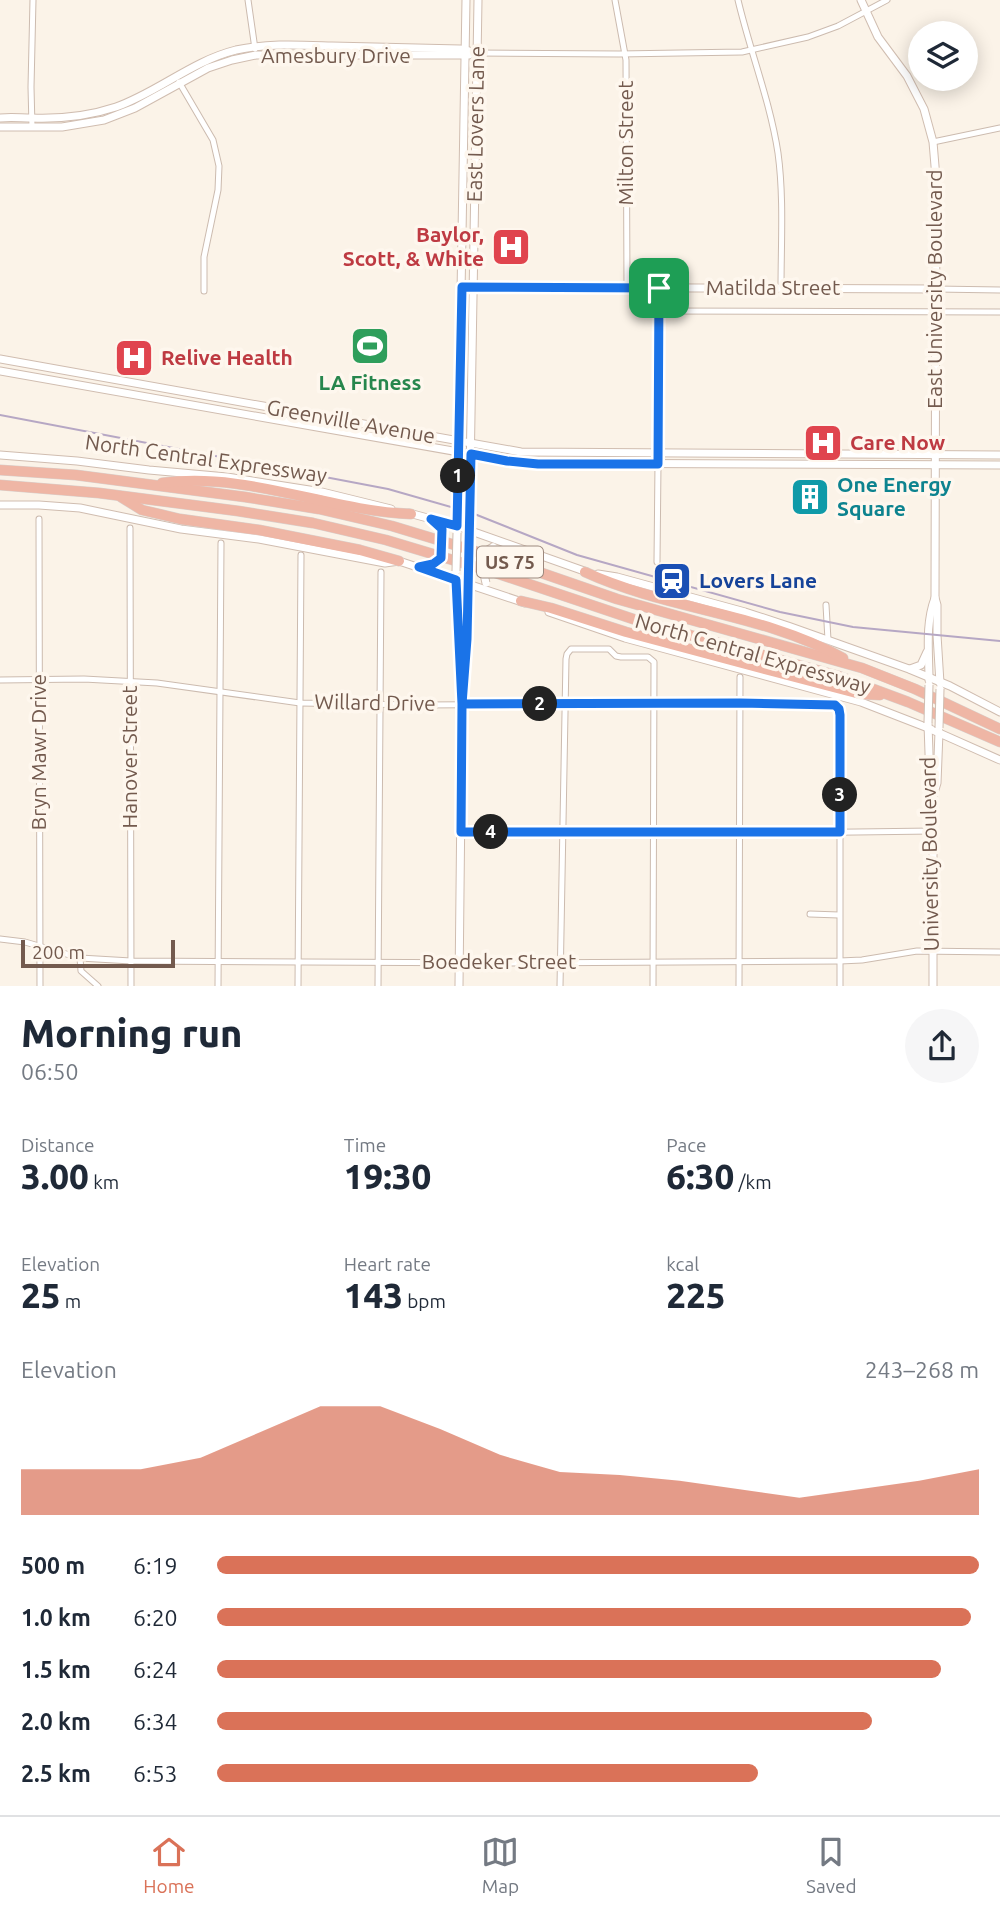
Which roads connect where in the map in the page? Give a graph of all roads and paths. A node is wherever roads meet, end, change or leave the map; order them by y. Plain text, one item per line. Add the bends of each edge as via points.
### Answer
1 (33, 0) edge
2 (248, 0) edge
3 (466, 0) edge
4 (478, 0) edge
5 (615, 0) edge
6 (738, 0) edge
7 (862, 0) edge
8 (887, 0) edge
9 (865, 12) junction
10 (752, 50) junction
11 (255, 51) junction
12 (465, 53) junction
13 (477, 53) junction
14 (626, 54) junction
15 (177, 79) junction
16 (106, 110) junction
17 (0, 118) edge
18 (108, 119) junction
19 (32, 122) junction
20 (0, 127) edge
21 (1000, 128) edge
22 (933, 142) junction
23 (475, 170) junction
24 (463, 171) junction
25 (462, 287) junction
26 (473, 287) junction
27 (627, 288) junction
28 (659, 288) junction
29 (781, 288) junction
30 (936, 289) junction
31 (1000, 289) edge
32 (204, 291) dead end
33 (659, 311) junction
34 (936, 312) junction
35 (1000, 312) edge
36 (0, 359) edge
37 (40, 366) junction
38 (0, 371) edge
39 (38, 377) junction
40 (111, 379) junction
41 (110, 390) junction
42 (195, 394) junction
43 (194, 405) junction
44 (459, 442) junction
45 (471, 444) junction
46 (458, 452) junction
47 (659, 453) junction
48 (776, 453) junction
49 (471, 454) junction
50 (832, 454) junction
51 (935, 454) junction
52 (1000, 455) edge
53 (0, 456) edge
54 (658, 464) junction
55 (777, 464) junction
56 (832, 464) junction
57 (935, 464) junction
58 (1000, 465) edge
59 (0, 470) edge
60 (0, 485) edge
61 (151, 485) junction
62 (117, 495) junction
63 (0, 505) edge
64 (411, 514) junction
65 (39, 519) dead end
66 (431, 519) junction
67 (130, 528) dead end
68 (457, 530) junction
69 (469, 534) junction
70 (221, 543) dead end
71 (517, 547) junction
72 (301, 555) dead end
73 (399, 561) junction
74 (657, 562) dead end
75 (423, 566) junction
76 (381, 572) dead end
77 (585, 572) junction
78 (456, 580) junction
79 (468, 580) junction
80 (494, 593) junction
81 (935, 598) junction
82 (521, 601) junction
83 (826, 605) dead end
84 (828, 640) junction
85 (929, 648) junction
86 (862, 668) junction
87 (909, 669) junction
88 (740, 677) dead end
89 (0, 680) edge
90 (39, 680) junction
91 (130, 681) junction
92 (929, 681) junction
93 (940, 686) junction
94 (220, 692) junction
95 (891, 695) junction
96 (300, 703) junction
97 (565, 703) junction
98 (653, 703) junction
99 (740, 703) junction
100 (380, 704) junction
101 (462, 704) junction
102 (1000, 712) edge
103 (928, 725) junction
104 (1000, 729) edge
105 (939, 730) junction
106 (1000, 743) edge
107 (1000, 760) edge
108 (933, 797) junction
109 (653, 831) junction
110 (933, 831) junction
111 (461, 832) junction
112 (563, 832) junction
113 (840, 832) junction
114 (739, 833) junction
115 (810, 914) dead end
116 (839, 915) junction
117 (0, 939) edge
118 (40, 946) junction
119 (933, 951) junction
120 (1000, 952) edge
121 (80, 958) junction
122 (131, 961) junction
123 (218, 961) junction
124 (298, 961) junction
125 (840, 961) junction
126 (378, 962) junction
127 (459, 962) junction
128 (560, 962) junction
129 (653, 962) junction
130 (739, 962) junction
131 (40, 985) edge
132 (98, 985) edge
133 (131, 985) edge
134 (218, 985) edge
135 (298, 985) edge
136 (378, 985) edge
137 (459, 985) edge
138 (560, 985) edge
139 (653, 985) edge
140 (739, 985) edge
141 (840, 985) edge
142 (933, 985) edge

1 - 19 street
2 - 11 street
3 - 12 main road, East Lovers Lane
4 - 13 main road, East Lovers Lane
5 - 14 street, Milton Street
6 - 10 street
7 - 9 main road, East University Boulevard
8 - 9 street, Amesbury Drive
9 - 10 street, Amesbury Drive via 808,37
9 - 22 main road, East University Boulevard via 916,90
10 - 14 street, Amesbury Drive
10 - 29 street via 779,164
11 - 12 main road, Amesbury Drive via 276,45
11 - 15 main road, Amesbury Drive via 219,55
12 - 13 main road, Amesbury Drive
12 - 24 main road, East Lovers Lane
13 - 14 street, Amesbury Drive
13 - 23 main road, East Lovers Lane
14 - 27 street, Milton Street
15 - 16 main road, Amesbury Drive
15 - 18 main road, Amesbury Drive via 135,108
15 - 32 street via 214,140 219,166 204,257
16 - 18 main road
16 - 19 main road, Amesbury Drive
17 - 19 main road, Amesbury Drive
18 - 19 main road, Amesbury Drive via 74,126
19 - 20 main road, Amesbury Drive
21 - 22 street
22 - 30 main road, East University Boulevard
23 - 24 main road
23 - 26 main road, East Lovers Lane
24 - 25 main road, East Lovers Lane
25 - 26 main road, Matilda Street
25 - 44 main road, East Lovers Lane
26 - 27 main road, Matilda Street
26 - 45 main road, East Lovers Lane
27 - 28 main road, Matilda Street
28 - 29 main road, Matilda Street
28 - 33 main road
29 - 30 main road, Matilda Street
30 - 31 street, Matilda Street
30 - 34 main road, East University Boulevard
33 - 34 street
33 - 47 main road
34 - 35 street
34 - 51 main road, East University Boulevard
36 - 37 main road, Greenville Avenue
37 - 39 main road
37 - 40 main road, Greenville Avenue
38 - 39 main road, Greenville Avenue
39 - 41 main road, Greenville Avenue
40 - 41 main road
40 - 42 main road, Greenville Avenue
41 - 43 main road, Greenville Avenue
42 - 43 main road
42 - 44 main road, Greenville Avenue
43 - 46 main road, Greenville Avenue
44 - 45 main road, Greenville Avenue
44 - 46 main road, East Lovers Lane
45 - 47 main road, Greenville Avenue via 538,453
45 - 49 main road, East Lovers Lane
46 - 49 main road, Greenville Avenue
46 - 68 main road, East Lovers Lane
47 - 48 main road, Greenville Avenue
47 - 54 main road
48 - 50 main road, Greenville Avenue
48 - 55 main road
49 - 54 main road, Greenville Avenue via 538,464
49 - 69 main road, East Lovers Lane
50 - 51 main road, Greenville Avenue
50 - 56 main road
51 - 52 main road, Greenville Avenue
51 - 57 main road, East University Boulevard
53 - 64 main road, North Central Expressway via 265,482
54 - 55 main road, Greenville Avenue
54 - 74 street
55 - 56 main road, Greenville Avenue
56 - 57 main road, Greenville Avenue
57 - 58 main road, Greenville Avenue
57 - 81 main road, East University Boulevard
59 - 61 highway, North Central Expressway / US 75
60 - 62 highway, North Central Expressway / US 75
61 - 64 highway via 187,479 230,483 381,513
61 - 86 highway, North Central Expressway / US 75 via 282,503 392,526 642,606
62 - 73 highway via 142,510 180,519 271,532
62 - 95 highway, North Central Expressway / US 75 via 294,520 405,545
63 - 73 main road, North Central Expressway via 80,508 385,563
64 - 66 main road, North Central Expressway
65 - 90 street, Bryn Mawr Drive
66 - 68 main road, North Central Expressway
66 - 75 main road, bridge via 440,525 441,558
67 - 91 street, Hanover Street
68 - 69 main road, North Central Expressway
68 - 78 main road, East Lovers Lane, bridge
69 - 71 main road, North Central Expressway
69 - 79 main road, East Lovers Lane, bridge
70 - 94 street
71 - 77 main road, North Central Expressway
71 - 80 main road, bridge via 493,547 484,554 484,578
72 - 96 street
73 - 75 main road, North Central Expressway
75 - 78 main road, North Central Expressway
76 - 100 street
77 - 84 main road, North Central Expressway via 726,606
77 - 86 highway via 613,585 765,626 825,648
78 - 79 main road, North Central Expressway
78 - 101 main road
79 - 80 main road, North Central Expressway
79 - 101 main road
80 - 82 main road, North Central Expressway
81 - 85 main road, East University Boulevard
81 - 93 main road, East University Boulevard
82 - 95 highway via 860,694
82 - 103 main road, North Central Expressway via 625,638 861,702
83 - 84 street
84 - 87 main road, North Central Expressway
85 - 87 main road via 920,665
85 - 92 main road, East University Boulevard
86 - 104 highway, North Central Expressway / US 75
87 - 92 main road, North Central Expressway
88 - 99 street
89 - 90 street, Willard Drive
90 - 91 street, Willard Drive
90 - 118 street, Bryn Mawr Drive
91 - 94 street, Willard Drive
91 - 122 street, Hanover Street
92 - 93 main road, North Central Expressway
92 - 103 main road, East University Boulevard, bridge
93 - 102 main road, North Central Expressway
93 - 105 main road, East University Boulevard, bridge
94 - 96 street, Willard Drive
94 - 123 street
95 - 106 highway, North Central Expressway / US 75
96 - 100 street, Willard Drive
96 - 124 street
97 - 98 street, Willard Drive
97 - 98 street via 569,650 609,649 621,657 648,657 654,662
97 - 101 street, Willard Drive
97 - 112 street
98 - 99 street, Willard Drive
98 - 109 street
99 - 113 street, Willard Drive via 835,705 839,709
99 - 114 street
100 - 101 street, Willard Drive
100 - 126 street
101 - 111 main road
103 - 105 main road, North Central Expressway
103 - 108 main road, University Boulevard
105 - 107 main road, North Central Expressway
105 - 108 main road, East University Boulevard
108 - 110 main road, University Boulevard
109 - 112 street
109 - 114 street
109 - 129 street
110 - 113 street
110 - 119 main road, University Boulevard
111 - 112 street
111 - 127 main road
112 - 128 street
113 - 114 street
113 - 116 street
114 - 130 street
115 - 116 street
116 - 125 street
117 - 118 street, Boedeker Street
118 - 121 street, Boedeker Street
118 - 131 street, Bryn Mawr Drive
119 - 120 street, Boedeker Street
119 - 125 street, Boedeker Street
119 - 142 main road, University Boulevard
121 - 122 street, Boedeker Street
121 - 132 street via 81,971
122 - 123 street, Boedeker Street
122 - 133 street, Hanover Street
123 - 124 street, Boedeker Street
123 - 134 street
124 - 126 street, Boedeker Street
124 - 135 street
125 - 130 street, Boedeker Street
125 - 141 street
126 - 127 street, Boedeker Street
126 - 136 street
127 - 128 street, Boedeker Street
127 - 137 main road
128 - 129 street, Boedeker Street
128 - 138 street
129 - 130 street, Boedeker Street
129 - 139 street
130 - 140 street

